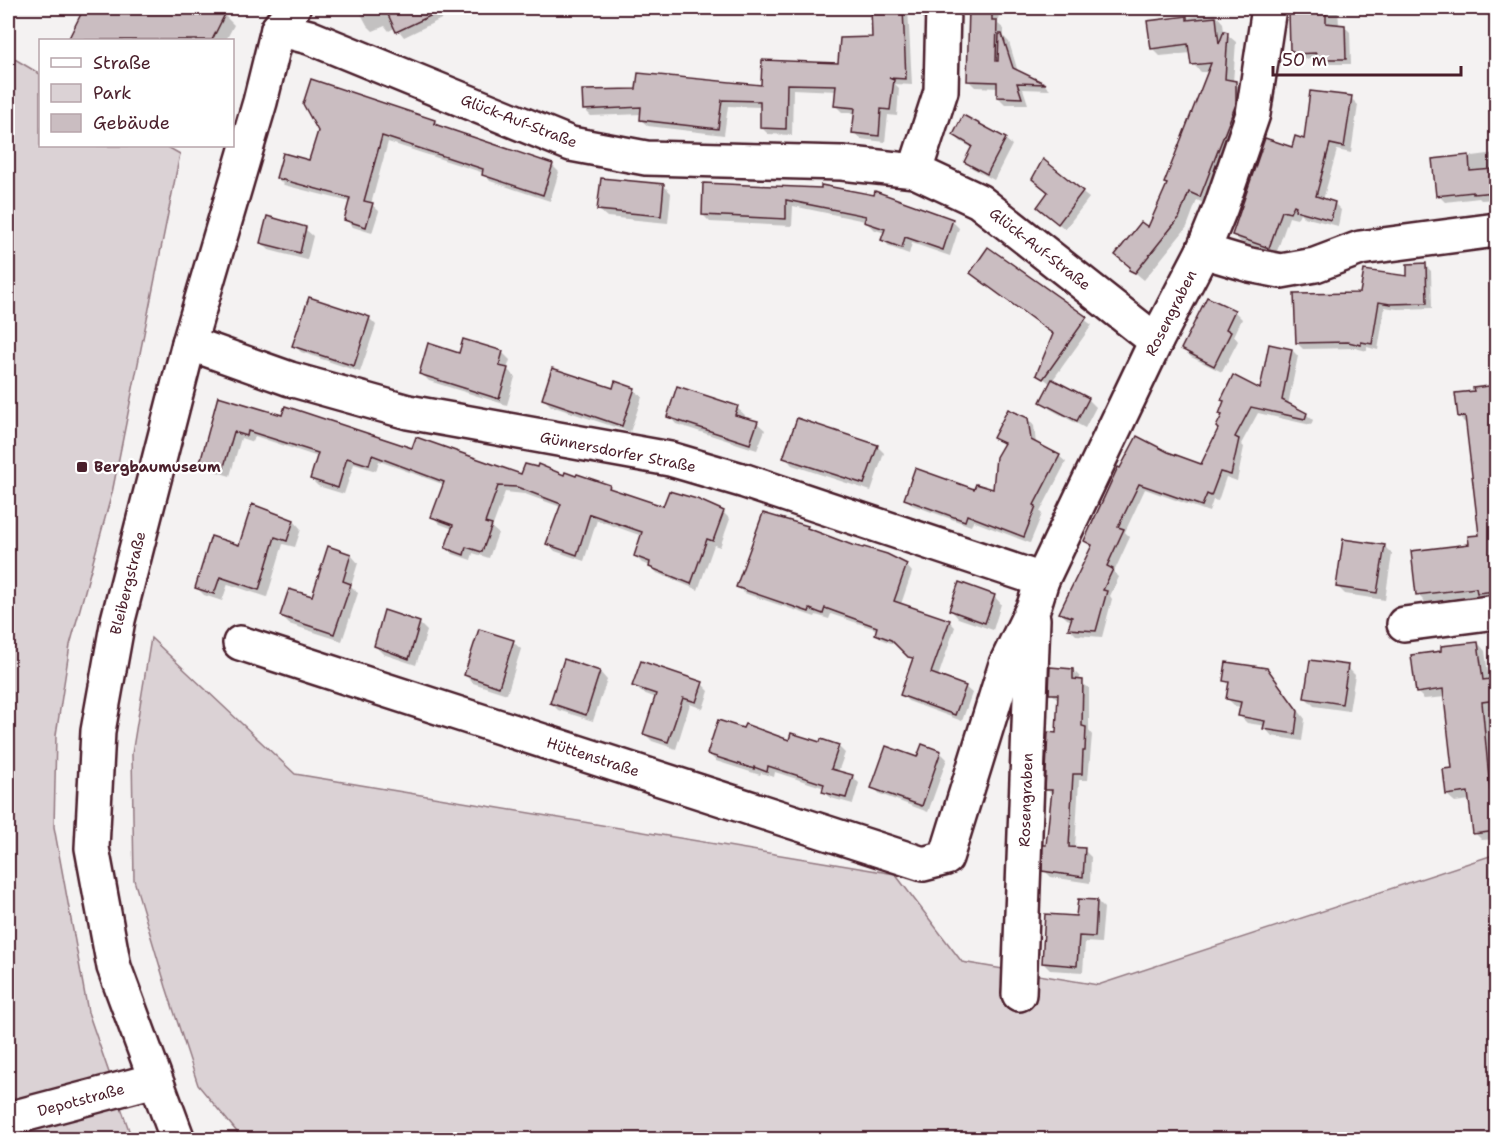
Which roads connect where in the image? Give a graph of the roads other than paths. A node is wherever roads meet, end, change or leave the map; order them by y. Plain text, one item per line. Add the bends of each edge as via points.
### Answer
1 (943, 8) edge
2 (1269, 8) edge
3 (282, 15) edge
4 (915, 171) junction
5 (1497, 230) edge
6 (1203, 251) junction
7 (1156, 341) junction
8 (189, 343) junction
9 (1038, 593) junction
10 (1497, 612) edge
11 (1404, 624) dead end
12 (240, 643) dead end
13 (946, 858) joint
14 (1019, 994) dead end
15 (155, 1080) junction
16 (8, 1119) edge
17 (178, 1140) edge

1 - 4 street via 941,91
2 - 6 street, Rosengraben via 1253,114
3 - 4 street, Glück-Auf-Straße via 309,38 571,144 646,158 842,163
3 - 8 street, Bleibergstraße
4 - 7 street, Glück-Auf-Straße via 979,201
5 - 6 street via 1360,248 1315,265 1281,271
6 - 7 street, Rosengraben
7 - 9 street, Rosengraben
8 - 9 street, Günnersdorfer Straße via 290,379 408,412 670,459 745,481
8 - 15 street, Bleibergstraße via 118,620 98,731 92,848 114,967
9 - 13 street, Rosengraben via 1006,664
9 - 14 street, Rosengraben
10 - 11 street
12 - 13 street, Hüttenstraße via 923,864
15 - 16 street, Depotstraße
15 - 17 street, Bleibergstraße

